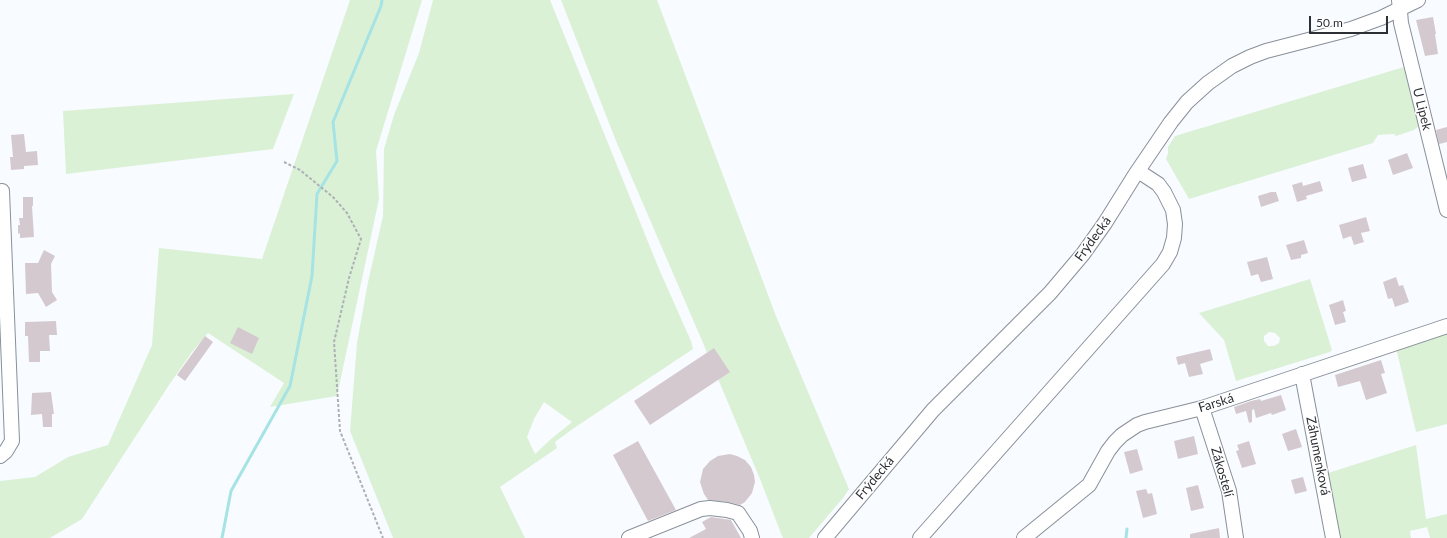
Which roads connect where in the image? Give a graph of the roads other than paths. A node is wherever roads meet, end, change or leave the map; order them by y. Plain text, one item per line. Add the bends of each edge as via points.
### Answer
1 (1418, 0) edge
2 (1399, 4) edge
3 (1138, 171) junction
4 (2, 191) dead end
5 (1447, 210) edge
6 (1447, 326) edge
7 (1302, 374) junction
8 (1202, 408) junction
9 (0, 456) edge
10 (629, 538) edge
11 (752, 538) edge
12 (825, 538) edge
13 (920, 538) edge
14 (1024, 538) edge
15 (1236, 538) edge
16 (1333, 538) edge

1 - 2 street, Frýdecká
2 - 3 street, Frýdecká via 1381,18 1351,29 1266,52 1244,60 1219,74 1187,102
2 - 5 street, U Lipek via 1401,23
3 - 12 street, Frýdecká via 1083,254 1050,294 933,410
3 - 13 street via 1158,184 1173,210 1174,238 1163,264
4 - 9 street via 12,441
6 - 7 street, Farská
7 - 8 street, Farská
7 - 16 street, Záhumenková
8 - 14 street, Farská via 1145,422 1122,435 1108,451 1089,485
8 - 15 street, Zákostelí via 1229,491
10 - 11 street via 701,509 710,508 738,513

